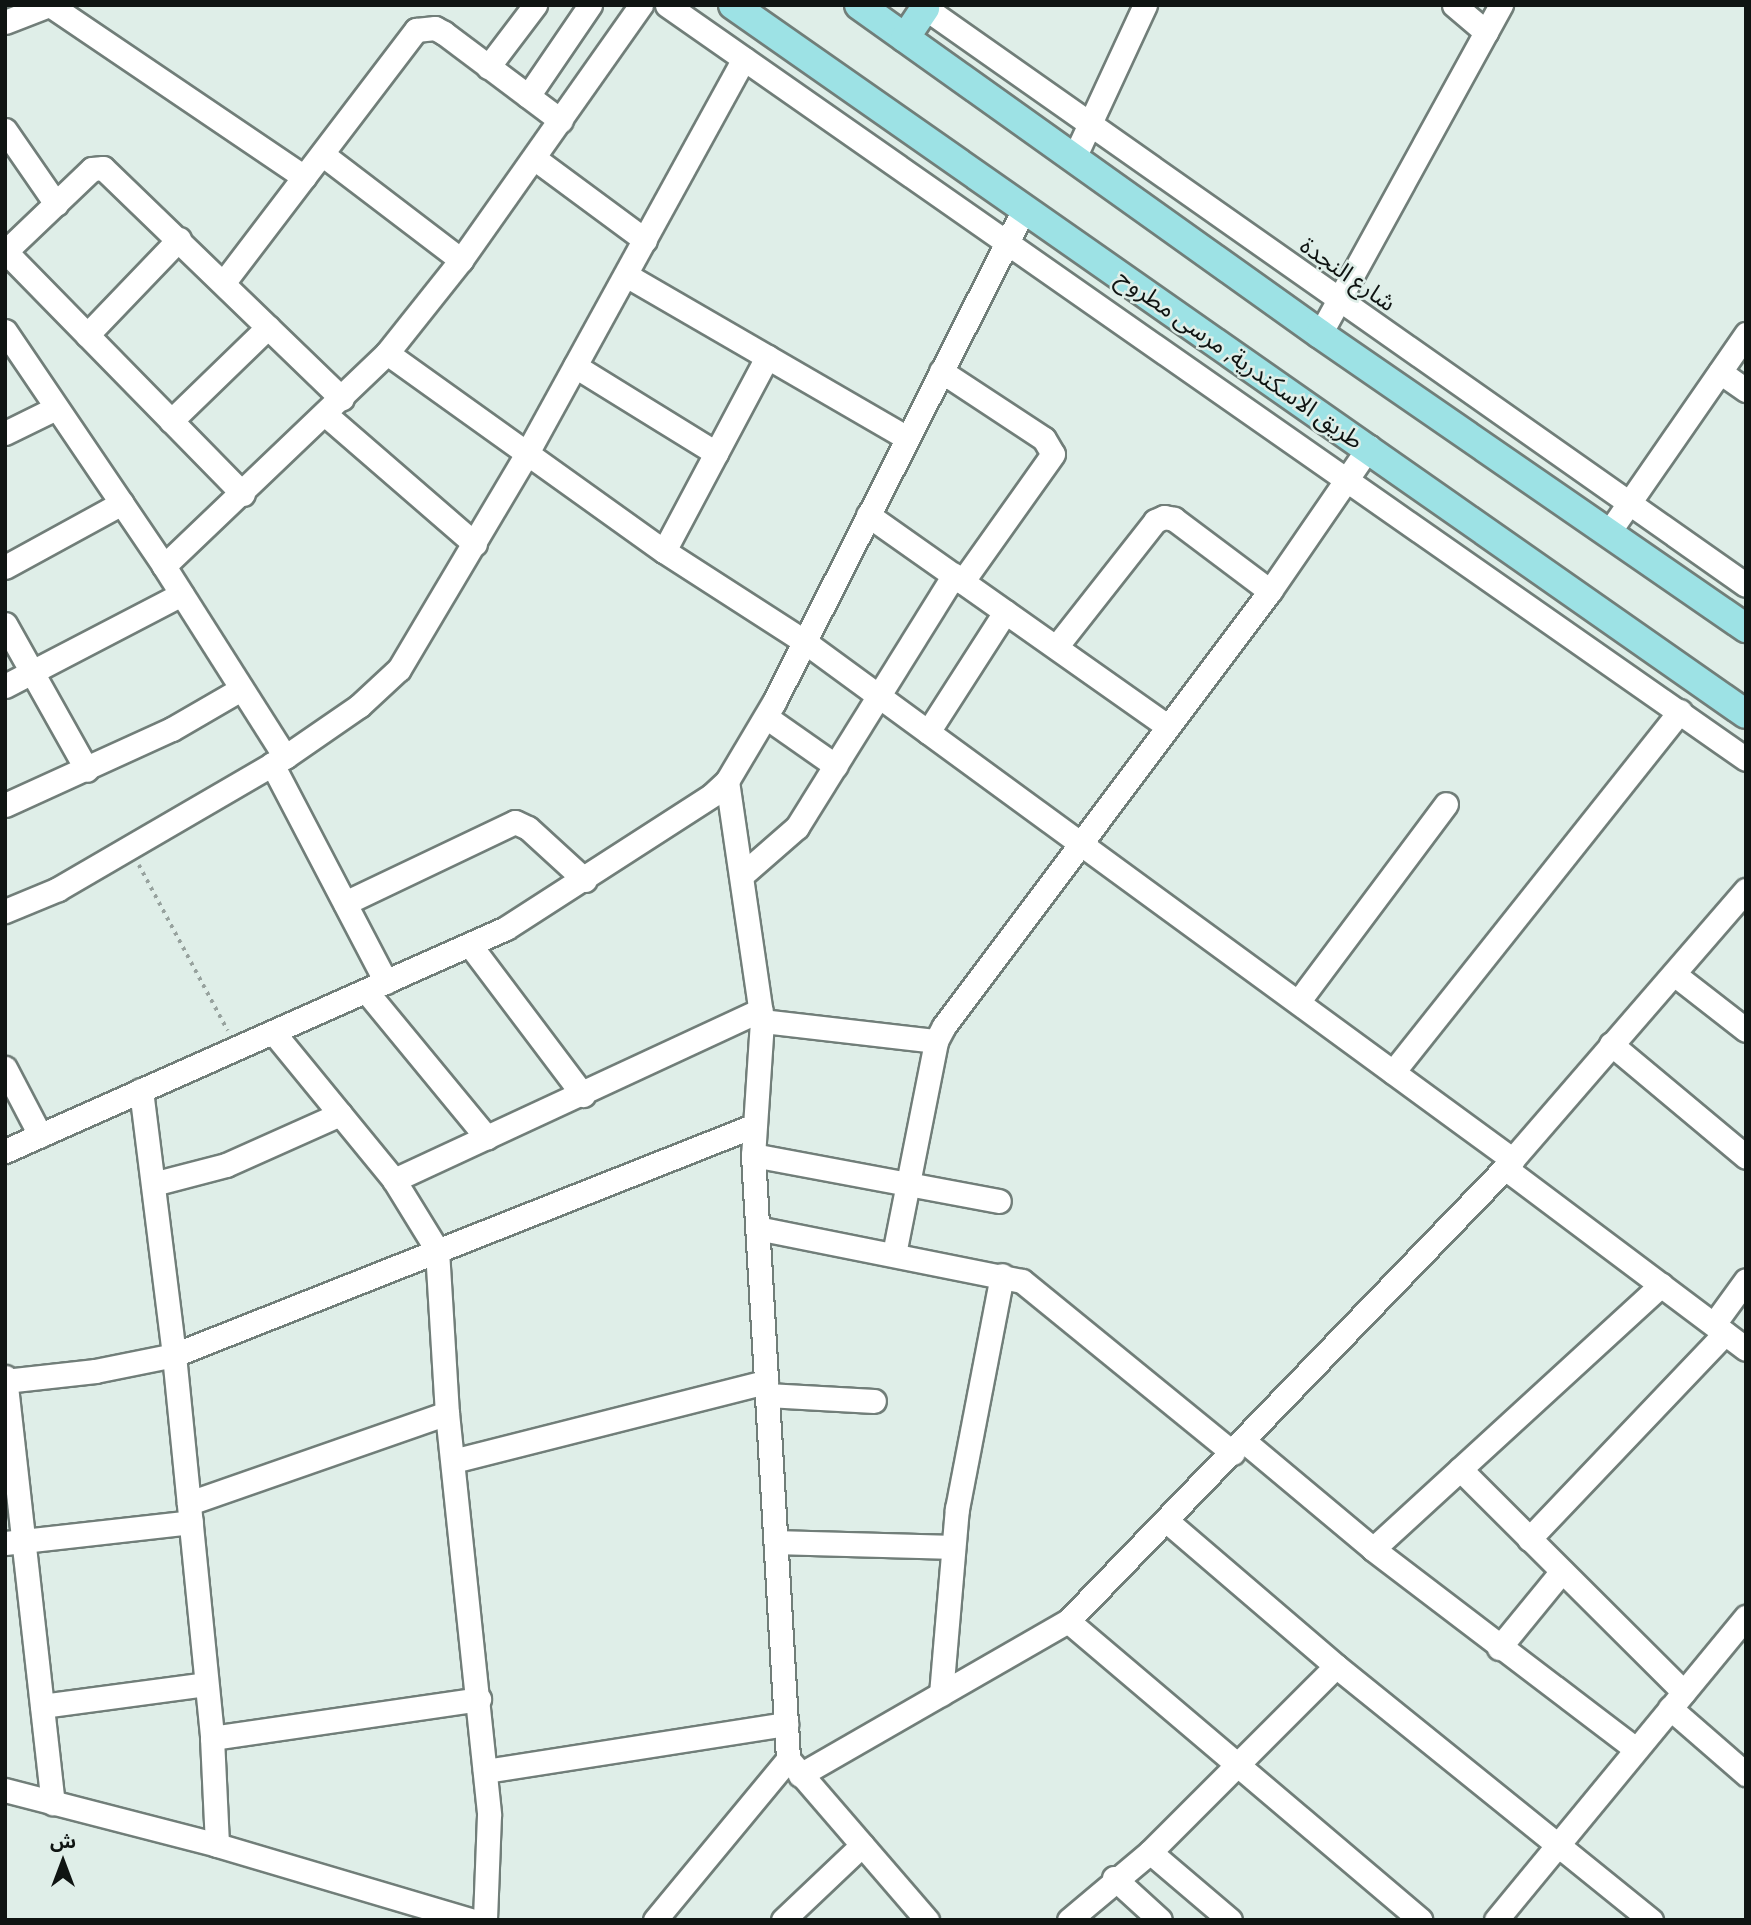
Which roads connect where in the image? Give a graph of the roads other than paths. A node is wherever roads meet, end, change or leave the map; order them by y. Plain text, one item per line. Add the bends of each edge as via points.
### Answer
1 (50, 5) edge
2 (535, 5) edge
3 (590, 5) edge
4 (641, 5) edge
5 (667, 5) edge
6 (733, 5) edge
7 (859, 5) edge
8 (1145, 5) edge
9 (1454, 5) edge
10 (1501, 5) edge
11 (923, 7) edge
12 (5, 22) edge
13 (1486, 32) junction
14 (905, 38) junction
15 (744, 59) junction
16 (488, 67) junction
17 (528, 96) junction
18 (561, 121) junction
19 (1093, 124) junction
20 (5, 130) edge
21 (322, 154) junction
22 (534, 158) junction
23 (1074, 158) junction
24 (304, 177) junction
25 (56, 204) junction
26 (1024, 209) junction
27 (179, 239) junction
28 (645, 240) junction
29 (1008, 244) junction
30 (5, 252) edge
31 (461, 260) junction
32 (626, 275) junction
33 (223, 282) junction
34 (1339, 299) junction
35 (268, 327) junction
36 (5, 331) edge
37 (1320, 334) junction
38 (1746, 334) edge
39 (87, 335) junction
40 (387, 354) junction
41 (767, 357) junction
42 (575, 366) junction
43 (941, 371) junction
44 (1720, 372) junction
45 (1746, 390) edge
46 (334, 407) junction
47 (56, 408) junction
48 (171, 421) junction
49 (5, 433) edge
50 (907, 438) junction
51 (1368, 447) junction
52 (716, 453) junction
53 (526, 455) junction
54 (1346, 480) junction
55 (243, 495) junction
56 (122, 503) junction
57 (1628, 504) junction
58 (868, 515) junction
59 (1609, 532) junction
60 (475, 544) junction
61 (664, 551) junction
62 (164, 566) junction
63 (5, 567) edge
64 (958, 578) junction
65 (1746, 585) edge
66 (1270, 591) junction
67 (181, 594) junction
68 (1005, 612) junction
69 (5, 624) edge
70 (1746, 628) edge
71 (805, 642) junction
72 (1056, 647) junction
73 (33, 673) junction
74 (5, 686) edge
75 (241, 689) junction
76 (880, 697) junction
77 (1680, 711) junction
78 (1746, 714) edge
79 (766, 717) junction
80 (1166, 725) junction
81 (928, 732) junction
82 (1746, 759) edge
83 (278, 761) junction
84 (836, 766) junction
85 (87, 770) junction
86 (727, 781) junction
87 (1446, 804) dead end
88 (5, 805) edge
89 (1079, 843) junction
90 (742, 875) junction
91 (585, 880) junction
92 (1746, 890) edge
93 (345, 903) junction
94 (5, 911) edge
95 (470, 945) junction
96 (1674, 974) junction
97 (376, 987) junction
98 (1298, 1002) junction
99 (761, 1016) junction
100 (1746, 1030) edge
101 (274, 1032) junction
102 (936, 1041) junction
103 (1611, 1044) junction
104 (5, 1068) edge
105 (1393, 1072) junction
106 (141, 1090) junction
107 (583, 1095) junction
108 (340, 1114) junction
109 (752, 1126) junction
110 (40, 1135) junction
111 (487, 1138) junction
112 (5, 1151) edge
113 (753, 1156) junction
114 (1746, 1157) edge
115 (1509, 1164) junction
116 (394, 1180) junction
117 (907, 1181) junction
118 (153, 1184) junction
119 (999, 1201) dead end
120 (757, 1228) junction
121 (437, 1250) junction
122 (894, 1254) junction
123 (1002, 1275) junction
124 (1746, 1280) edge
125 (1661, 1285) junction
126 (1719, 1329) junction
127 (1746, 1349) edge
128 (174, 1355) junction
129 (5, 1380) edge
130 (767, 1389) junction
131 (874, 1401) dead end
132 (447, 1413) junction
133 (1239, 1447) junction
134 (453, 1461) junction
135 (1460, 1469) junction
136 (190, 1512) junction
137 (1168, 1522) junction
138 (1530, 1539) junction
139 (14, 1542) edge
140 (776, 1542) junction
141 (953, 1546) junction
142 (1373, 1549) junction
143 (1562, 1571) junction
144 (1746, 1617) edge
145 (1068, 1620) junction
146 (1499, 1647) junction
147 (1336, 1666) junction
148 (206, 1684) junction
149 (941, 1694) junction
150 (479, 1699) junction
151 (1677, 1700) junction
152 (42, 1706) junction
153 (786, 1724) junction
154 (212, 1738) junction
155 (1636, 1749) junction
156 (1238, 1765) junction
157 (794, 1767) junction
158 (485, 1771) junction
159 (1746, 1774) edge
160 (5, 1790) edge
161 (53, 1802) junction
162 (1558, 1843) junction
163 (217, 1845) junction
164 (862, 1845) junction
165 (1150, 1852) junction
166 (1114, 1878) junction
167 (1404, 1915) edge
168 (1149, 1916) edge
169 (922, 1918) edge
170 (471, 1920) edge
171 (485, 1920) edge
172 (655, 1920) edge
173 (783, 1920) edge
174 (1069, 1920) edge
175 (1230, 1920) edge
176 (1496, 1920) edge
177 (1651, 1920) edge

1 - 12 street
1 - 24 street
2 - 16 street
3 - 17 street
4 - 18 street
5 - 15 street
6 - 26 main road, طريق الاسكندرية, مرسى مطروح
7 - 14 main road
8 - 19 street
9 - 13 street
10 - 13 street
11 - 14 main road
11 - 19 street, شارع النجدة
13 - 34 street
14 - 23 main road
15 - 28 street
15 - 29 street
16 - 17 street
16 - 21 street via 435,28 416,30
17 - 18 street
18 - 22 street
19 - 23 street
19 - 34 street, شارع النجدة
20 - 25 street
21 - 24 street
21 - 31 street
22 - 28 street
22 - 31 street
23 - 37 main road
24 - 33 street
25 - 27 street via 92,169 103,168
25 - 30 street
26 - 29 street
26 - 51 main road, طريق الاسكندرية, مرسى مطروح
27 - 33 street
27 - 39 street
28 - 32 street
29 - 43 street
29 - 54 street
30 - 39 street
31 - 40 street
32 - 41 street
32 - 42 street
33 - 35 street
34 - 37 street
34 - 57 street, شارع النجدة
35 - 46 street
35 - 48 street
36 - 47 street
37 - 59 main road
38 - 44 street
39 - 48 street
40 - 46 street
40 - 53 street
41 - 50 street
41 - 52 street
42 - 52 street
42 - 53 street
43 - 50 street
43 - 64 street via 1044,439 1052,454
44 - 45 street
44 - 57 street
46 - 55 street
46 - 60 street
47 - 49 street
47 - 56 street
48 - 55 street
50 - 58 street
51 - 54 street
51 - 78 main road, طريق الاسكندرية, مرسى مطروح
52 - 61 street
53 - 60 street
53 - 61 street
54 - 66 street
54 - 77 street
55 - 62 street
56 - 62 street
56 - 63 street
57 - 59 street
57 - 65 street, شارع النجدة
58 - 64 street
58 - 71 street
59 - 70 main road
60 - 83 street via 399,668 367,700
61 - 71 street
62 - 67 street
64 - 68 street
64 - 76 street
66 - 72 street via 1174,519 1164,517 1155,521
66 - 80 street
67 - 73 street
67 - 75 street
68 - 72 street
68 - 81 street
69 - 73 street
71 - 76 street
71 - 79 street
72 - 80 street
73 - 74 street
73 - 85 street
75 - 83 street
75 - 85 street
76 - 81 street
76 - 84 street
77 - 82 street
77 - 105 street
79 - 84 street
79 - 86 street
80 - 89 street
81 - 89 street
83 - 93 street
83 - 94 street via 58,889
84 - 90 street via 786,840
85 - 88 street
86 - 90 street
86 - 91 street
87 - 98 street
89 - 98 street
89 - 102 street
90 - 99 street
91 - 93 street via 528,828 510,823
91 - 95 street
92 - 96 street
93 - 97 street
95 - 97 street
95 - 107 street
96 - 100 street
96 - 103 street
97 - 101 street
97 - 111 street
98 - 105 street
99 - 102 street
99 - 107 street
99 - 109 street
101 - 106 street
101 - 108 street
102 - 117 street
103 - 114 street
103 - 115 street
104 - 110 street
105 - 115 street
106 - 110 street
106 - 118 street
107 - 111 street
108 - 116 street
108 - 118 street via 226,1165
109 - 113 street
109 - 121 street
110 - 112 street
111 - 116 street
113 - 117 street
113 - 120 street
115 - 125 street
115 - 133 street
116 - 121 street
117 - 119 street
117 - 122 street
118 - 128 street
120 - 122 street
120 - 130 street
121 - 128 street
121 - 132 street
122 - 123 street
123 - 133 street via 1033,1288
123 - 141 street
124 - 126 street
125 - 126 street
125 - 135 street
126 - 127 street
126 - 138 street
128 - 129 street via 94,1371
128 - 136 street
129 - 139 street
130 - 131 street
130 - 134 street
130 - 140 street
132 - 134 street
132 - 136 street
133 - 137 street
133 - 142 street
134 - 150 street
135 - 138 street
135 - 142 street
136 - 139 street
136 - 148 street
137 - 145 street
137 - 147 street
138 - 143 street
139 - 152 street
140 - 141 street
140 - 153 street
141 - 149 street
142 - 146 street
143 - 146 street
143 - 151 street
144 - 151 street
145 - 149 street
145 - 156 street
146 - 155 street
147 - 156 street
147 - 162 street
148 - 152 street
148 - 154 street
149 - 157 street
150 - 154 street
150 - 158 street
151 - 155 street
151 - 159 street
152 - 161 street
153 - 157 street
153 - 158 street
154 - 163 street
155 - 162 street
156 - 165 street
156 - 167 street
157 - 164 street
157 - 172 street
158 - 171 street via 489,1865
160 - 161 street
161 - 163 street
162 - 176 street
162 - 177 street
163 - 170 street
164 - 169 street
164 - 173 street
165 - 166 street
165 - 175 street
166 - 168 street
166 - 174 street

